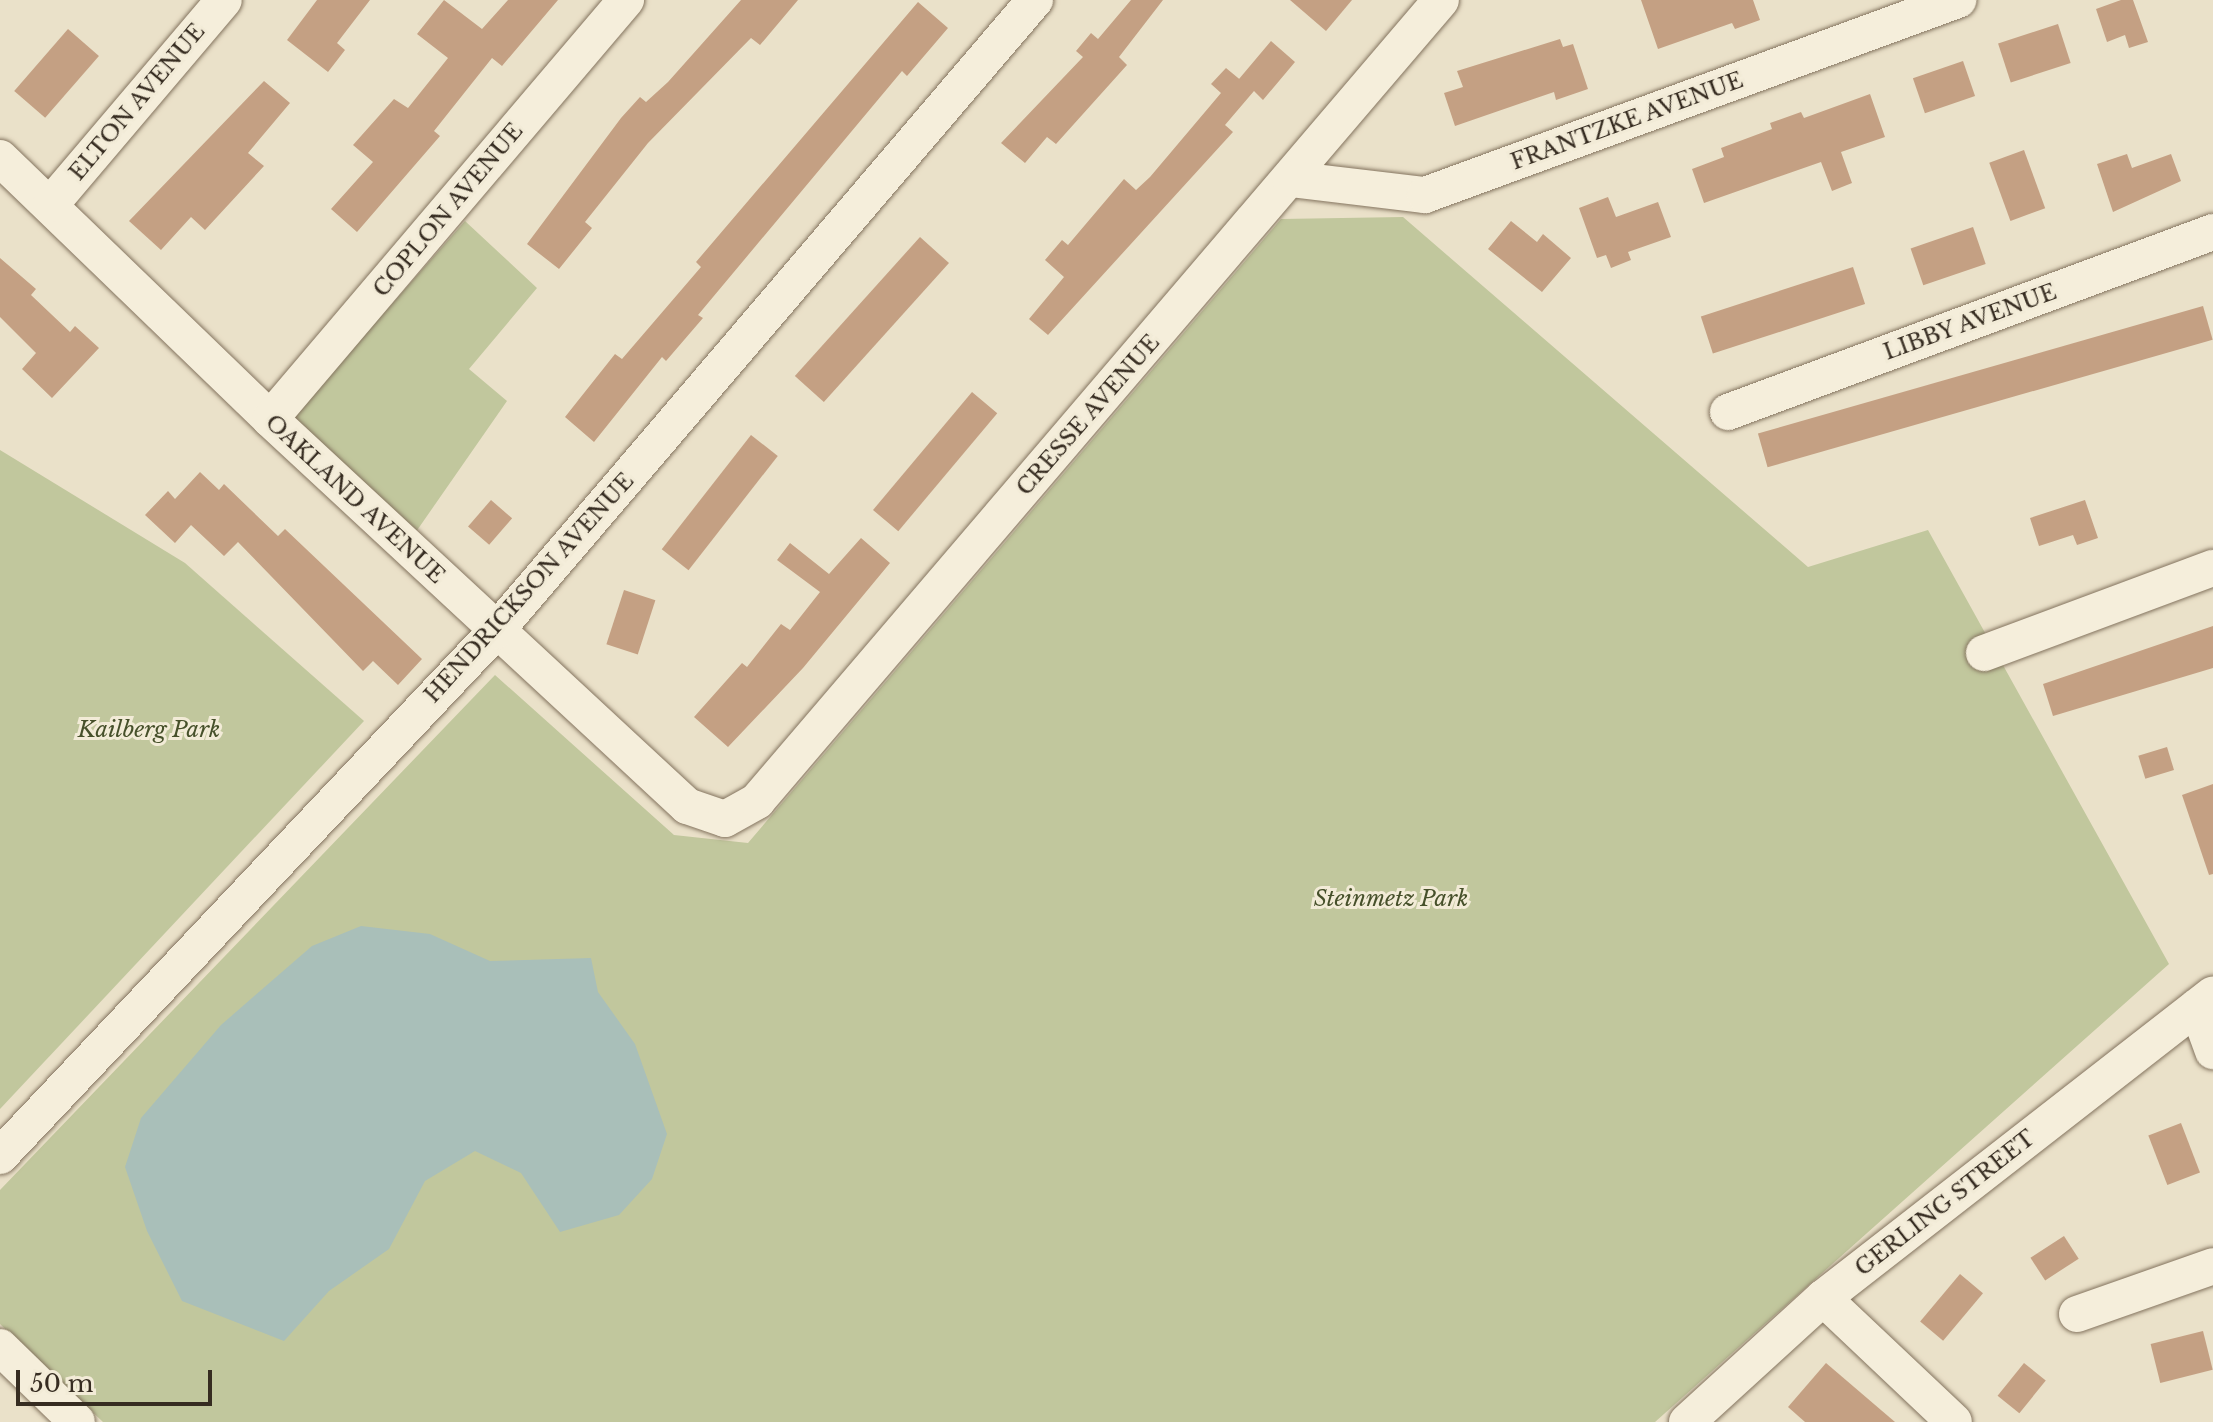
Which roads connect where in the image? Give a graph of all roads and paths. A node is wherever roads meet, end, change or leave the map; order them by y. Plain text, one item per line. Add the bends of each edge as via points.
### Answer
1 (224, 0) edge
2 (626, 0) edge
3 (1035, 0) edge
4 (1441, 0) edge
5 (1958, 0) edge
6 (0, 158) edge
7 (1290, 179) junction
8 (51, 204) junction
9 (2213, 232) edge
10 (1728, 412) dead end
11 (270, 419) junction
12 (2213, 568) edge
13 (496, 631) junction
14 (1984, 653) dead end
15 (725, 819) joint
16 (2205, 1001) edge
17 (2213, 1051) edge
18 (0, 1156) edge
19 (2213, 1266) edge
20 (1823, 1298) junction
21 (2077, 1314) dead end
22 (0, 1347) edge
23 (77, 1422) edge
24 (1687, 1422) edge
25 (1954, 1422) edge

1 - 8 street, ELTON AVENUE
2 - 11 street, COPLON AVENUE
3 - 13 street, HENDRICKSON AVENUE
4 - 7 street, CRESSE AVENUE
5 - 7 street, FRANTZKE AVENUE via 1425,195
6 - 8 street, OAKLAND AVENUE
7 - 15 street, CRESSE AVENUE via 757,801
8 - 11 street, OAKLAND AVENUE
9 - 10 street, LIBBY AVENUE
11 - 13 street, OAKLAND AVENUE
12 - 14 street
13 - 15 street, OAKLAND AVENUE via 687,806
13 - 18 street, HENDRICKSON AVENUE
16 - 17 street
16 - 20 street, GERLING STREET
19 - 21 street
20 - 24 street, GERLING STREET
20 - 25 street
22 - 23 street

